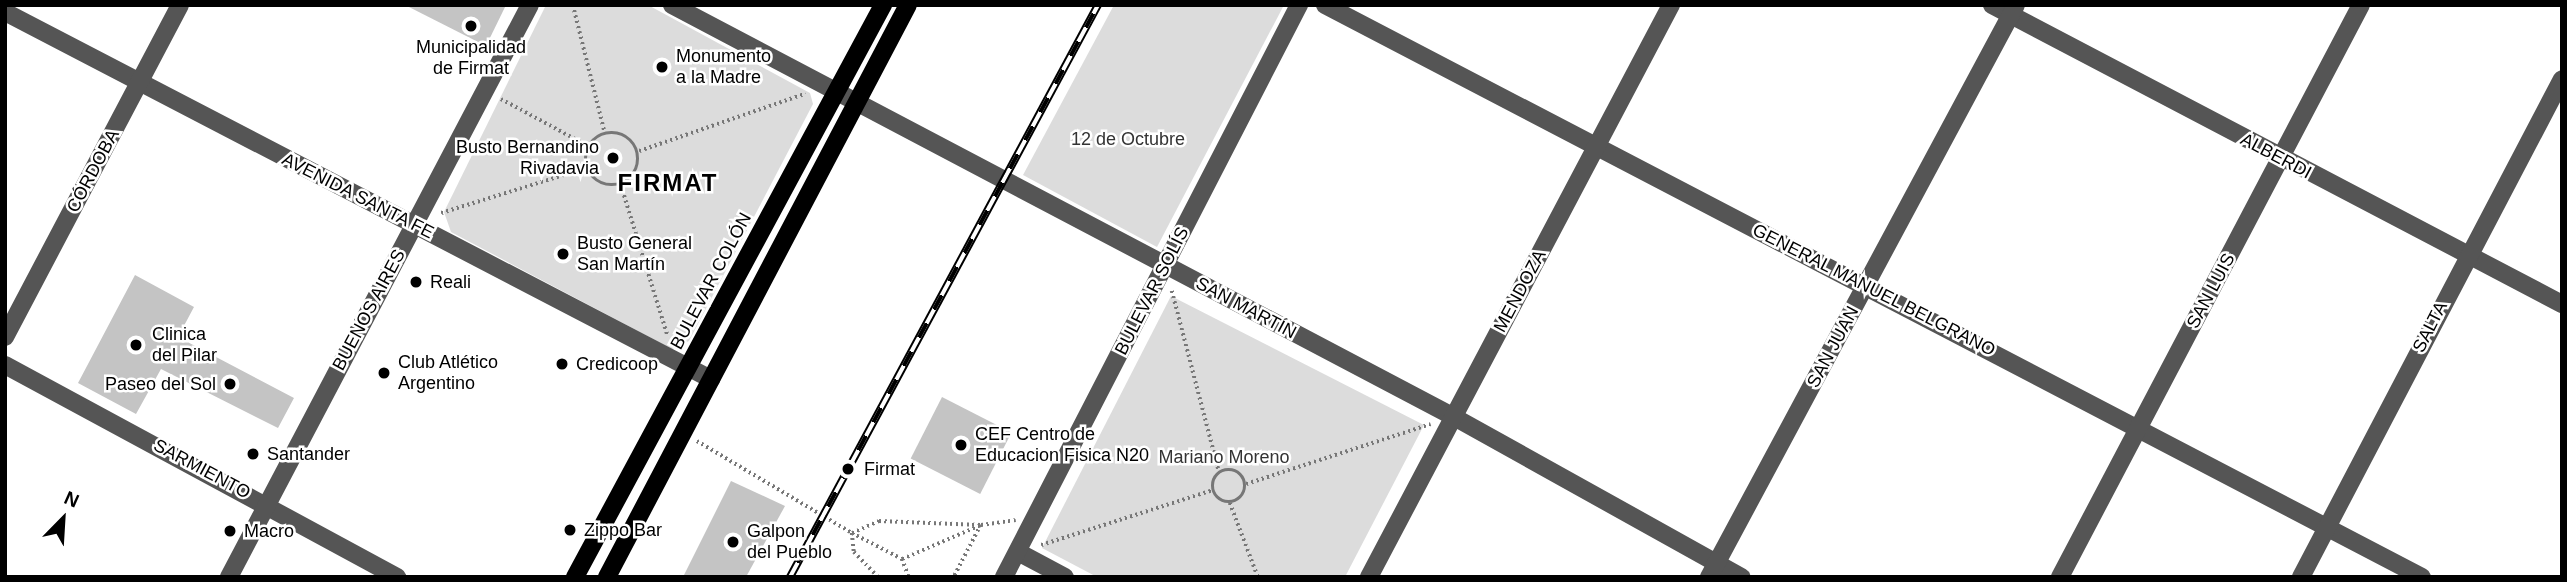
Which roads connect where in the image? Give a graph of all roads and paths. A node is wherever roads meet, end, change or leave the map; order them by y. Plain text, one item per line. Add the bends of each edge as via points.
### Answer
1 (180, 5) edge
2 (530, 5) edge
3 (573, 5) edge
4 (672, 5) edge
5 (883, 5) edge
6 (908, 5) edge
7 (1299, 5) edge
8 (1325, 5) edge
9 (1671, 5) edge
10 (1992, 5) edge
11 (2361, 5) edge
12 (2013, 10) edge
13 (5, 12) edge
14 (2562, 79) edge
15 (139, 83) junction
16 (485, 90) junction
17 (837, 91) junction
18 (857, 102) junction
19 (605, 133) junction
20 (588, 146) junction
21 (1597, 146) junction
22 (639, 151) junction
23 (2280, 159) junction
24 (586, 168) junction
25 (621, 185) junction
26 (413, 226) junction
27 (2467, 254) junction
28 (1166, 266) junction
29 (1867, 285) junction
30 (2562, 304) edge
31 (5, 337) edge
32 (5, 365) edge
33 (688, 366) junction
34 (711, 379) junction
35 (1454, 416) junction
36 (2139, 428) junction
37 (683, 433) junction
38 (1219, 472) junction
39 (1246, 484) junction
40 (1213, 490) junction
41 (267, 503) junction
42 (1230, 503) junction
43 (1035, 518) junction
44 (981, 525) junction
45 (2329, 525) junction
46 (852, 533) junction
47 (1018, 552) junction
48 (902, 559) junction
49 (1712, 570) edge
50 (229, 577) edge
51 (397, 577) edge
52 (575, 577) edge
53 (607, 577) edge
54 (878, 577) edge
55 (909, 577) edge
56 (954, 577) edge
57 (1004, 577) edge
58 (1065, 577) edge
59 (1258, 577) edge
60 (1369, 577) edge
61 (1742, 577) edge
62 (2060, 577) edge
63 (2301, 577) edge
64 (2422, 577) edge

1 - 15 street, CÓRDOBA
2 - 16 street, BUENOS AIRES
3 - 19 path
4 - 17 street, SAN MARTÍN
5 - 17 main road, BULEVAR COLÓN
6 - 18 main road
7 - 28 street, BULEVAR SOLÍS
8 - 21 street, GENERAL MANUEL BELGRANO
9 - 21 street, MENDOZA
10 - 12 street, ALBERDI
11 - 23 street, SAN LUIS
12 - 23 street, ALBERDI
12 - 29 street, SAN JUAN
13 - 15 street, AVENIDA SANTA FE
14 - 27 street, SALTA
15 - 26 street, AVENIDA SANTA FE
15 - 31 street, CÓRDOBA
16 - 20 path
16 - 26 street, BUENOS AIRES
17 - 18 street, SAN MARTÍN
17 - 22 path via 810,93
17 - 33 main road, BULEVAR COLÓN
18 - 28 street, SAN MARTÍN
18 - 34 main road
19 - 20 path
19 - 22 path via 625,135
20 - 24 path
21 - 29 street, GENERAL MANUEL BELGRANO
21 - 35 street, MENDOZA
22 - 25 path via 636,173
23 - 27 street, ALBERDI
23 - 36 street, SAN LUIS
24 - 25 path via 602,185
24 - 26 path
25 - 33 path via 672,349
26 - 33 street, AVENIDA SANTA FE
26 - 41 street, BUENOS AIRES
27 - 30 street, ALBERDI
27 - 45 street, SALTA
28 - 35 street, SAN MARTÍN
28 - 38 path
28 - 43 street, BULEVAR SOLÍS
29 - 36 street, GENERAL MANUEL BELGRANO
29 - 49 street, SAN JUAN
32 - 41 street, SARMIENTO
33 - 34 street, AVENIDA SANTA FE
33 - 52 main road, BULEVAR COLÓN
34 - 37 main road
35 - 39 path
35 - 49 street, SAN MARTÍN
35 - 60 street, MENDOZA
36 - 45 street, GENERAL MANUEL BELGRANO
36 - 62 street, SAN LUIS
37 - 46 path
37 - 53 main road
38 - 39 path via 1231,468
38 - 40 path
39 - 42 path via 1242,497
40 - 42 path via 1220,500
40 - 47 path
41 - 50 street, BUENOS AIRES
41 - 51 street, SARMIENTO
42 - 59 path
43 - 44 path
43 - 47 street, BULEVAR SOLÍS
44 - 46 path via 878,521
44 - 48 path
44 - 56 path
45 - 63 street, SALTA
45 - 64 street, GENERAL MANUEL BELGRANO
46 - 48 path
46 - 54 path via 854,552
47 - 57 street, BULEVAR SOLÍS
47 - 58 street
48 - 55 path
49 - 61 street, SAN MARTÍN

